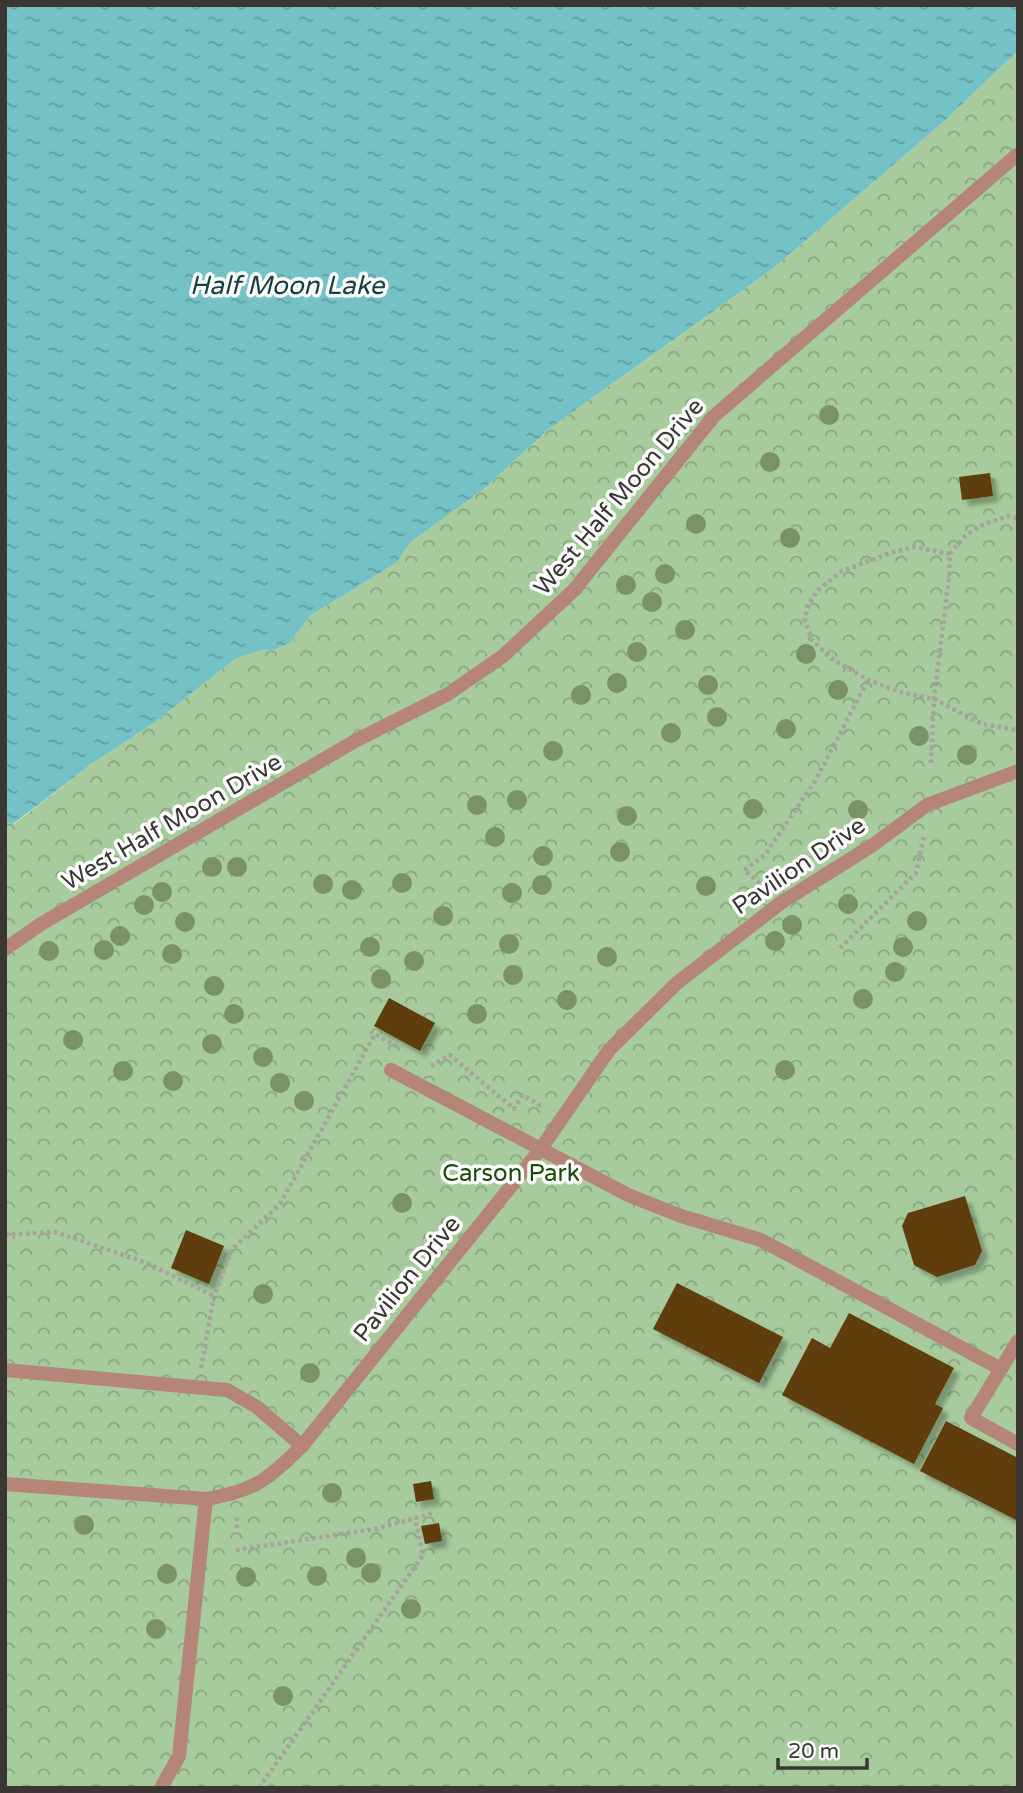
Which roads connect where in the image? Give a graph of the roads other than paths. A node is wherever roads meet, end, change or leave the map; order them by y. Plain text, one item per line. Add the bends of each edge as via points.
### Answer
1 (1018, 155) edge
2 (1018, 771) edge
3 (5, 949) edge
4 (391, 1070) dead end
5 (540, 1150) junction
6 (1018, 1340) edge
7 (1001, 1369) junction
8 (5, 1370) edge
9 (1018, 1444) edge
10 (302, 1446) junction
11 (5, 1484) edge
12 (206, 1499) junction
13 (160, 1788) edge

1 - 3 street, West Half Moon Drive via 713,416 574,590 503,656 448,694 355,741
2 - 5 street, Pavilion Drive via 927,806 782,902 677,983 609,1051
4 - 5 street
5 - 7 street via 638,1199 761,1240
5 - 10 street, Pavilion Drive
6 - 7 street
7 - 9 street via 971,1418
8 - 10 street via 227,1390 257,1407
10 - 12 street, Pavilion Drive via 274,1475 238,1494
11 - 12 street, Pavilion Drive
12 - 13 street via 179,1756

